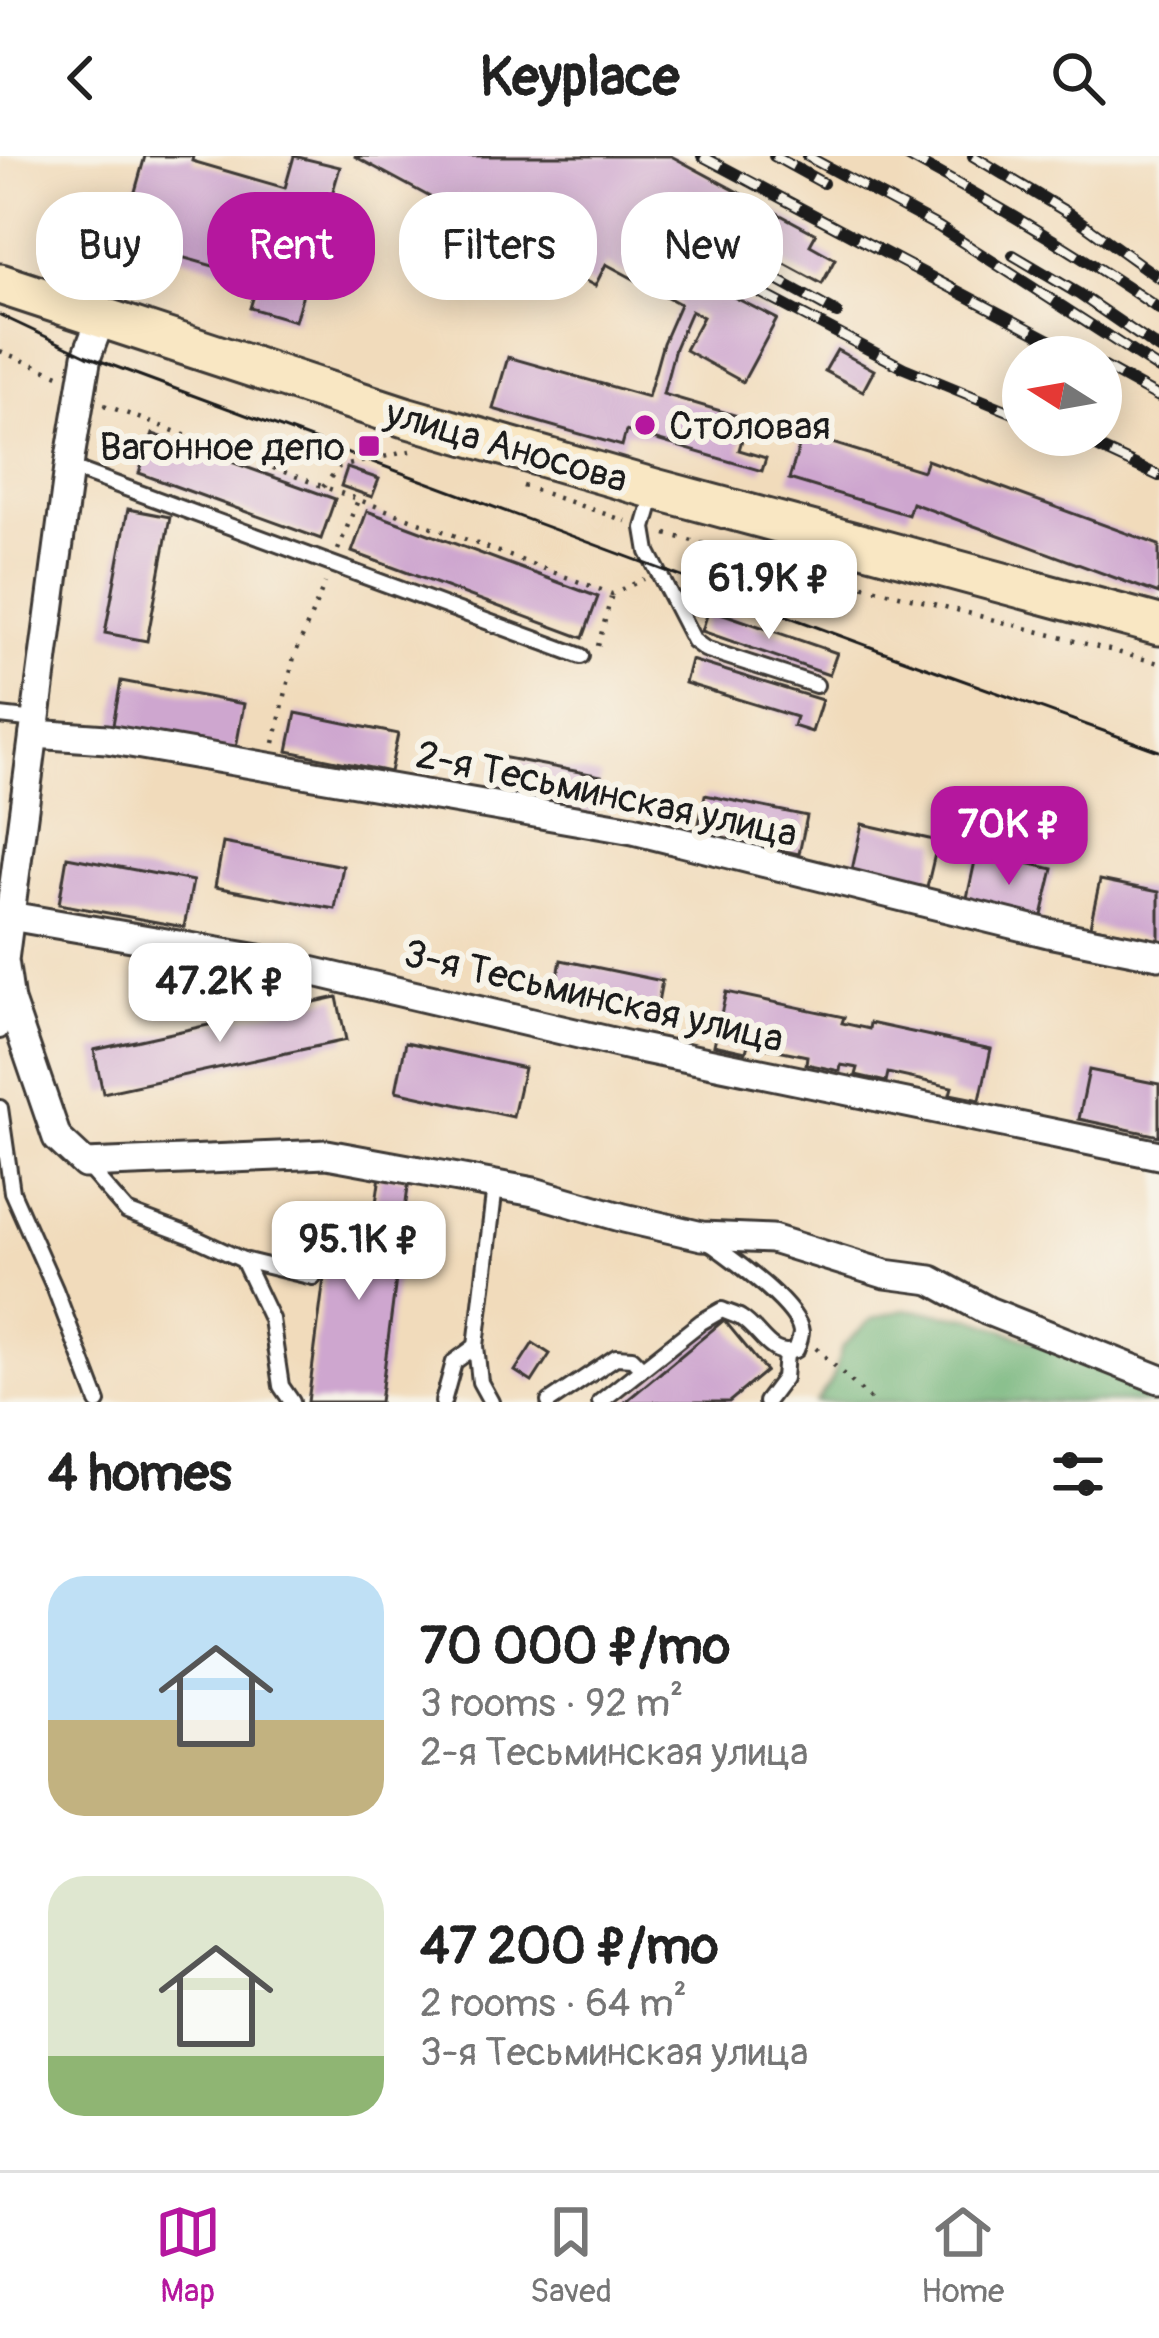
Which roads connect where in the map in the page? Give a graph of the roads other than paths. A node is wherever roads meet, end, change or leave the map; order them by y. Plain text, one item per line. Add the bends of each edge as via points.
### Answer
1 (0, 284) edge
2 (102, 316) junction
3 (69, 467) junction
4 (656, 489) junction
5 (1159, 625) edge
6 (581, 656) road end
7 (816, 686) dead end
8 (0, 716) edge
9 (35, 727) junction
10 (10, 844) edge
11 (5, 916) edge
12 (1159, 955) edge
13 (4, 960) junction
14 (0, 1031) edge
15 (0, 1108) edge
16 (1159, 1155) edge
17 (85, 1164) junction
18 (495, 1186) junction
19 (702, 1236) junction
20 (242, 1260) junction
21 (313, 1277) dead end
22 (476, 1346) junction
23 (786, 1354) junction
24 (642, 1368) junction
25 (1159, 1379) edge
26 (98, 1402) edge
27 (292, 1402) edge
28 (443, 1402) edge
29 (491, 1402) edge
30 (549, 1402) edge
31 (600, 1402) edge
32 (766, 1402) edge

1 - 2 main road, улица Аносова
2 - 3 street via 87,356
2 - 4 main road, улица Аносова via 405,417
3 - 6 lane
3 - 9 street
4 - 5 main road, улица Аносова
4 - 7 lane via 644,528 648,552 694,641
8 - 9 lane
9 - 10 street
9 - 12 street, 2-я Тесьминская улица via 633,830
10 - 11 street
11 - 13 street
11 - 16 street, 3-я Тесьминская улица via 259,959 630,1046
13 - 14 lane
13 - 17 street via 57,1138
15 - 26 lane via 12,1192
17 - 18 street via 327,1154
17 - 20 lane via 127,1212
18 - 19 street
18 - 22 lane
19 - 23 lane via 797,1320 802,1335
19 - 25 street via 772,1239 931,1280
20 - 21 lane
20 - 27 lane via 271,1319 281,1386
22 - 28 lane via 454,1363
22 - 29 lane
23 - 24 lane via 722,1310
23 - 32 lane via 784,1378
24 - 30 lane via 616,1357
24 - 31 lane

